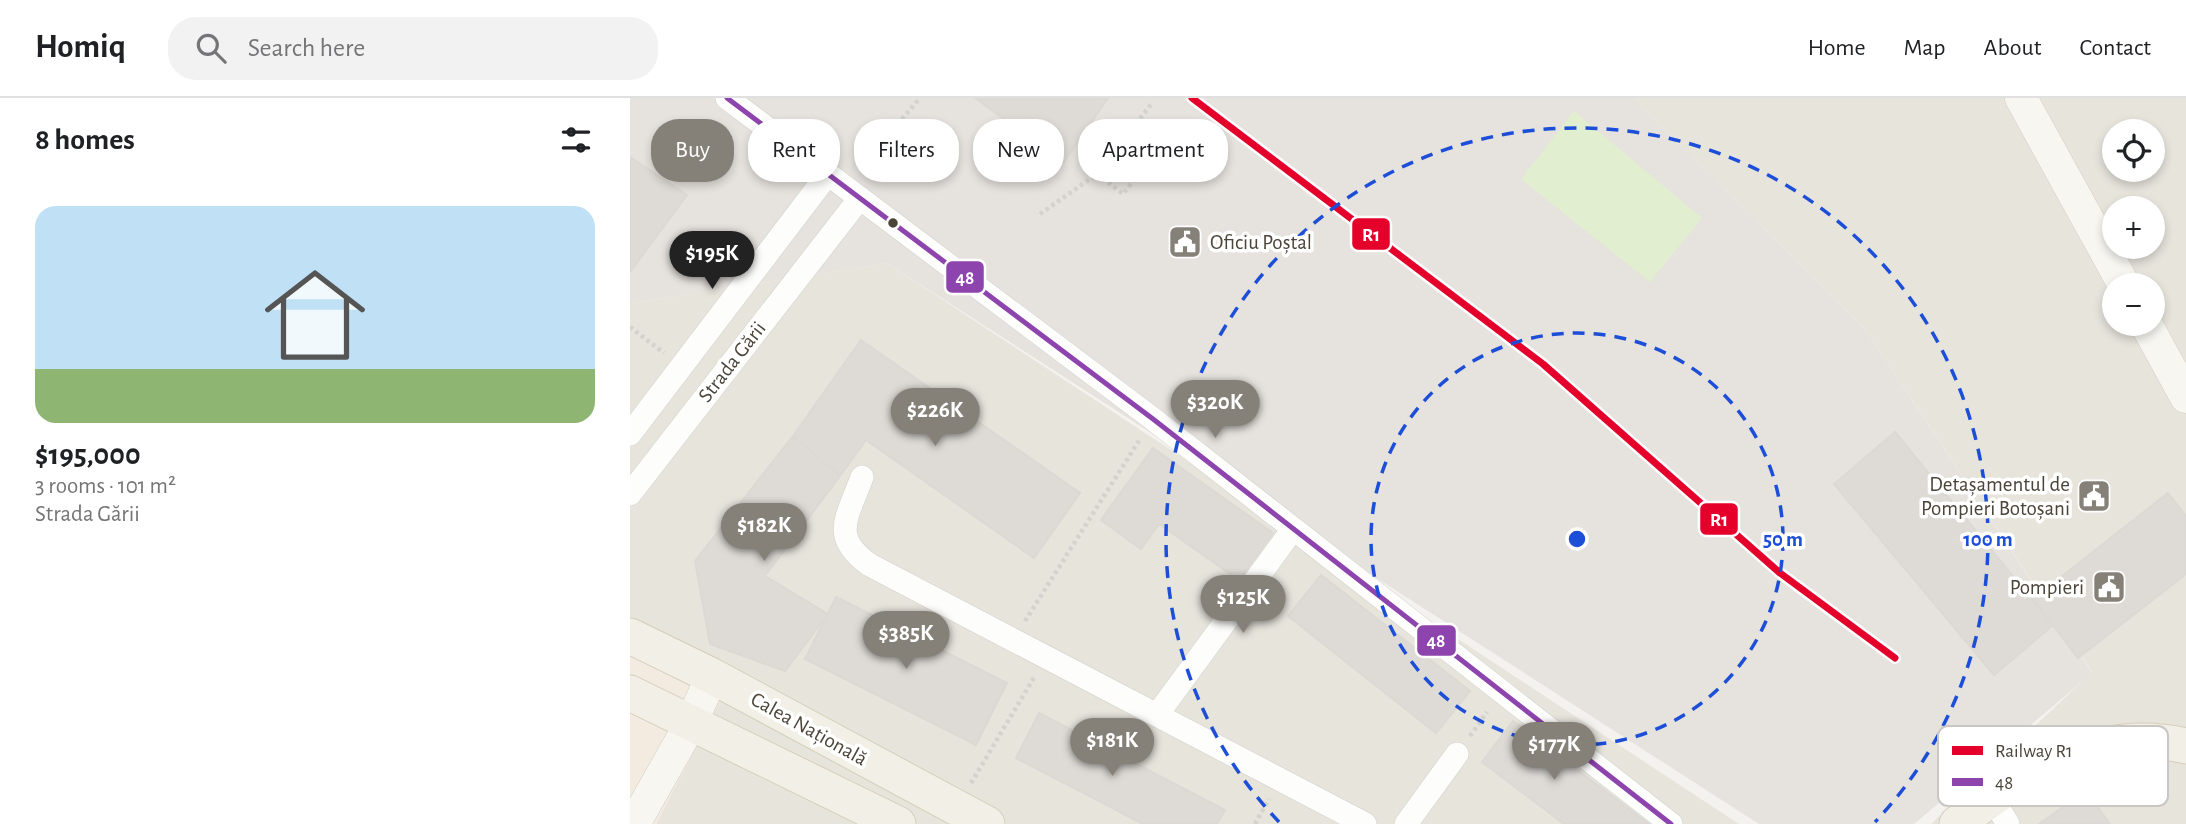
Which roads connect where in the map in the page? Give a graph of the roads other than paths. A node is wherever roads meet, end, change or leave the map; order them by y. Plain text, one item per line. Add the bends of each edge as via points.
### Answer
1 (727, 98) edge
2 (2021, 98) edge
3 (844, 186) junction
4 (2117, 273) edge
5 (2153, 336) edge
6 (2186, 397) edge
7 (630, 434) edge
8 (862, 477) dead end
9 (630, 494) edge
10 (1293, 529) junction
11 (630, 636) edge
12 (712, 676) junction
13 (630, 693) edge
14 (1157, 715) junction
15 (691, 723) junction
16 (2168, 742) edge
17 (2186, 746) edge
18 (1457, 754) road end
19 (2000, 811) edge
20 (634, 824) edge
21 (898, 824) edge
22 (987, 824) edge
23 (1364, 824) edge
24 (1406, 824) edge
25 (1671, 824) edge
26 (1956, 824) edge

1 - 3 street
2 - 4 main road
3 - 7 street, Strada Gării via 681,366
3 - 9 street, Strada Gării
3 - 10 street
5 - 6 main road
8 - 14 street via 844,529 852,552
10 - 14 street
10 - 25 street
11 - 12 main road, Calea Națională
12 - 15 main road
12 - 22 main road, Calea Națională
13 - 15 main road, Calea Națională
14 - 23 street
15 - 20 main road
15 - 21 main road, Calea Națională
16 - 17 main road
18 - 24 street
19 - 26 main road

